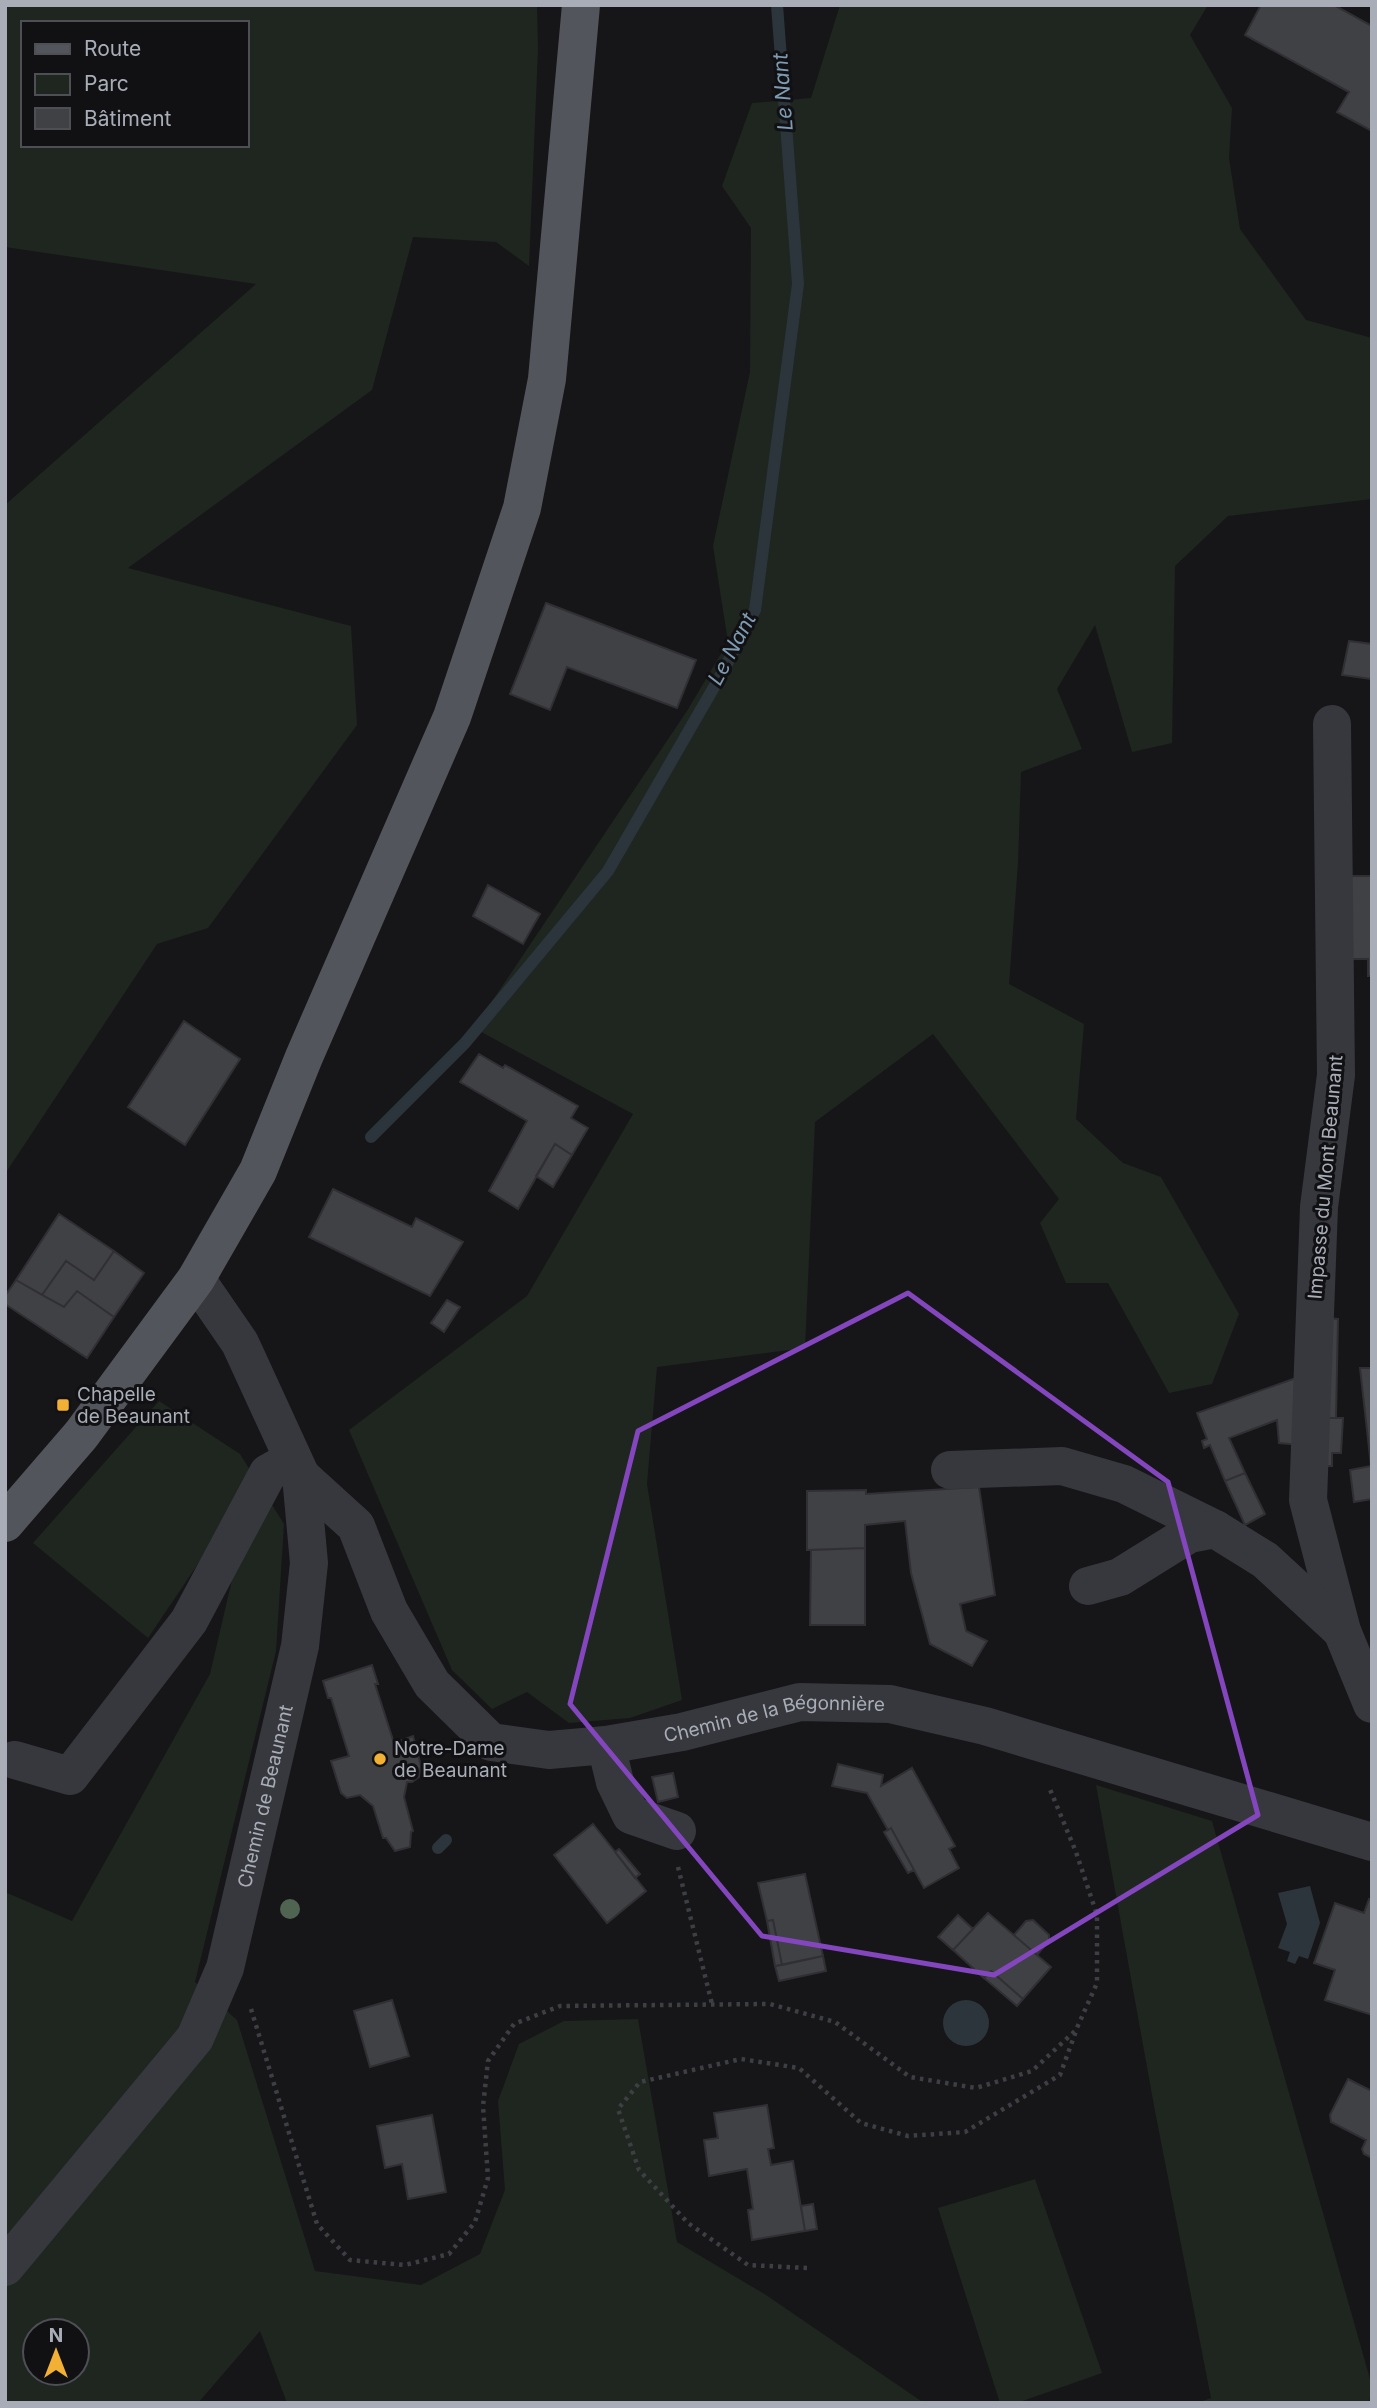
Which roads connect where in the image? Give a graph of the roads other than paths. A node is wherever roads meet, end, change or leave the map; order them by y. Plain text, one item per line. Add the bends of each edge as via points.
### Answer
1 (581, 5) edge
2 (1332, 724) dead end
3 (195, 1279) junction
4 (297, 1467) junction
5 (950, 1470) dead end
6 (5, 1524) edge
7 (1215, 1529) junction
8 (1088, 1586) dead end
9 (1342, 1631) junction
10 (1372, 1704) edge
11 (606, 1745) junction
12 (15, 1760) dead end
13 (677, 1831) road end
14 (1372, 1842) edge
15 (5, 2267) edge

1 - 3 main road via 547,379 522,508 452,718 258,1171
2 - 9 street, Impasse du Mont Beaunant via 1336,1075 1319,1207 1308,1500
3 - 4 street, Chemin de Beaunant via 240,1343
3 - 6 main road via 81,1435
4 - 11 street, Chemin de la Bégonnière via 356,1526 389,1611 432,1684 491,1742 549,1750
4 - 12 street via 268,1473 189,1621 70,1776
4 - 15 street, Chemin de Beaunant via 309,1563 300,1646 225,1968 195,2038
5 - 7 street via 1062,1466 1124,1484
7 - 8 street via 1189,1534 1120,1577
7 - 9 street via 1265,1560
9 - 10 street, Impasse du Mont Beaunant
11 - 13 street via 615,1782 631,1815
11 - 14 street, Chemin de la Bégonnière via 682,1732 800,1702 890,1704 1030,1739

